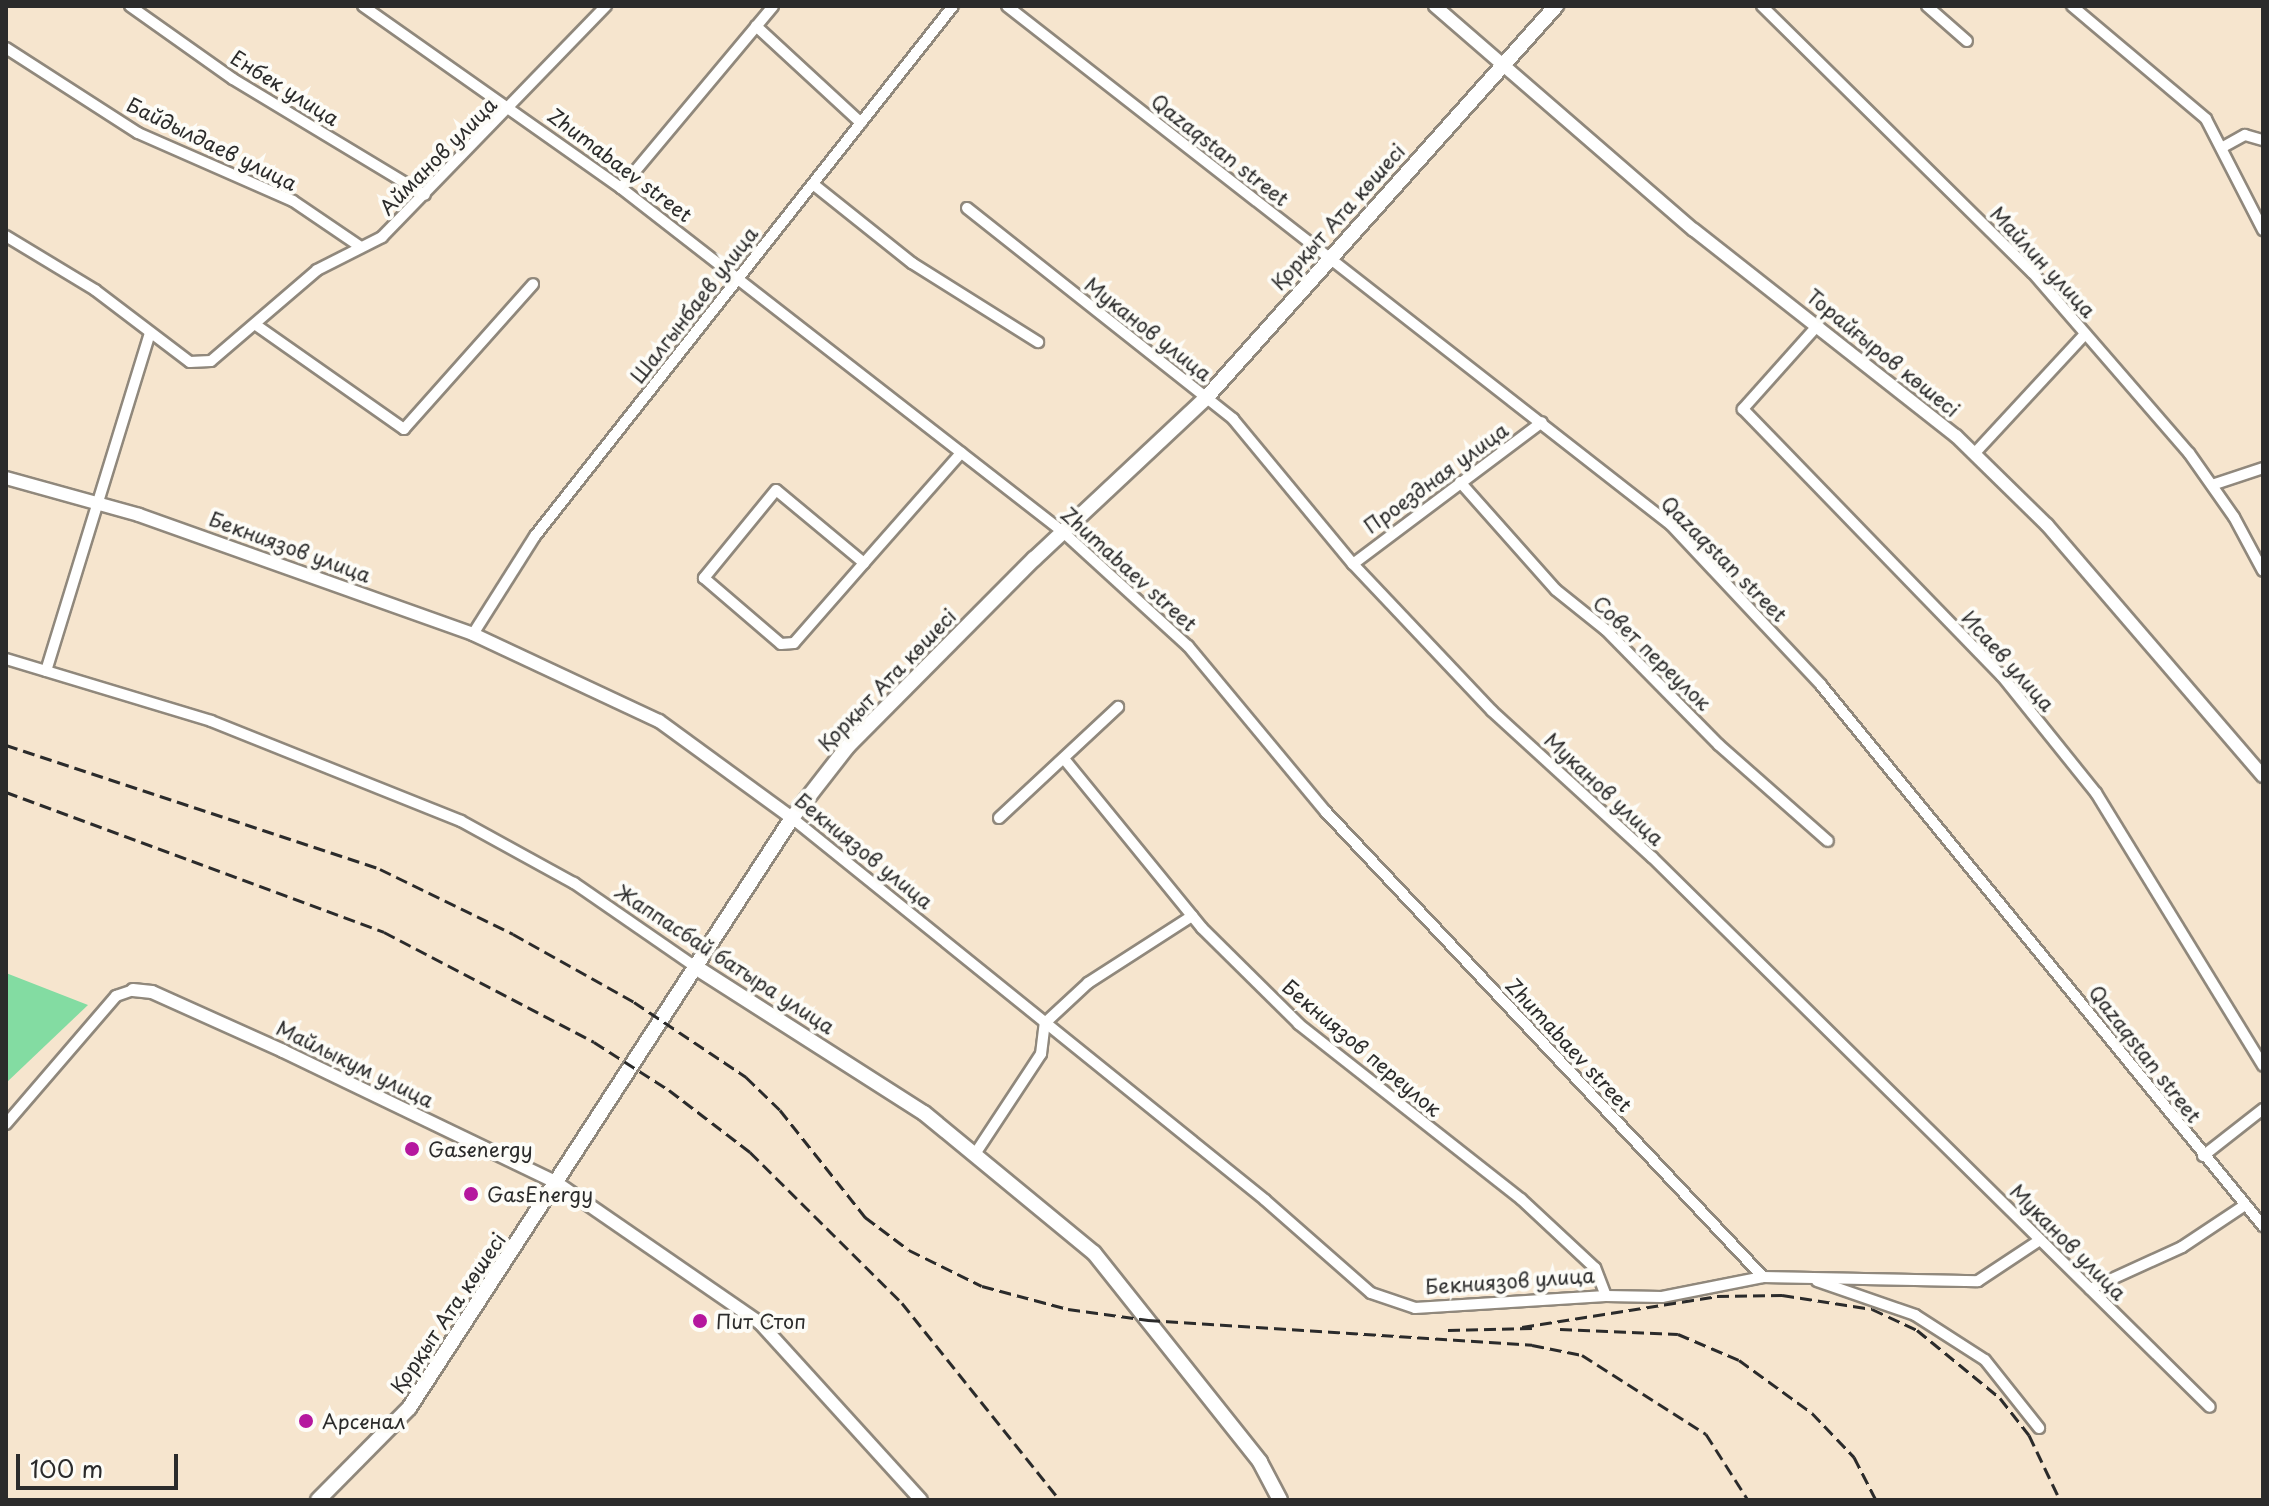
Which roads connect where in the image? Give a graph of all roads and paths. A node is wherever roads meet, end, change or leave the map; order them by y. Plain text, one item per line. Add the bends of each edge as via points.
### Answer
1 (130, 6) edge
2 (363, 6) edge
3 (606, 6) edge
4 (773, 6) edge
5 (953, 6) edge
6 (1007, 6) edge
7 (1435, 6) edge
8 (1556, 6) edge
9 (1762, 6) edge
10 (1927, 6) edge
11 (2072, 6) edge
12 (756, 26) junction
13 (1967, 41) dead end
14 (6, 48) edge
15 (1502, 64) junction
16 (512, 106) junction
17 (861, 123) junction
18 (2263, 140) edge
19 (2223, 147) junction
20 (813, 184) junction
21 (621, 188) junction
22 (425, 195) junction
23 (967, 208) dead end
24 (2263, 230) edge
25 (6, 236) edge
26 (361, 247) junction
27 (1327, 257) junction
28 (739, 279) junction
29 (533, 284) dead end
30 (256, 325) junction
31 (1818, 325) junction
32 (150, 333) junction
33 (2085, 334) junction
34 (1038, 342) dead end
35 (1206, 398) junction
36 (1542, 422) junction
37 (961, 453) junction
38 (1974, 454) junction
39 (2263, 468) edge
40 (6, 478) edge
41 (1460, 482) junction
42 (2212, 485) junction
43 (95, 504) junction
44 (1063, 532) junction
45 (864, 563) junction
46 (1353, 564) junction
47 (2263, 571) edge
48 (473, 634) junction
49 (6, 659) edge
50 (46, 671) junction
51 (1118, 707) dead end
52 (1066, 761) junction
53 (2263, 776) edge
54 (792, 818) junction
55 (999, 818) dead end
56 (1828, 841) dead end
57 (1192, 916) junction
58 (697, 968) junction
59 (133, 990) joint
60 (1045, 1023) junction
61 (2263, 1066) edge
62 (2263, 1109) edge
63 (6, 1124) edge
64 (975, 1154) junction
65 (2203, 1156) junction
66 (557, 1183) junction
67 (2245, 1205) junction
68 (2263, 1226) edge
69 (2040, 1240) junction
70 (1595, 1268) joint
71 (1763, 1277) junction
72 (1808, 1278) junction
73 (2090, 1289) junction
74 (1606, 1296) junction
75 (2210, 1407) dead end
76 (2039, 1428) dead end
77 (318, 1500) edge
78 (921, 1500) edge
79 (1280, 1500) edge

1 - 22 street, Енбек улица via 233,79
2 - 16 street, Zhumabaev street
3 - 16 street, Айманов улица
4 - 12 street
5 - 17 street, Шалгынбаев улица
6 - 27 street, Qazaqstan street
7 - 15 street, Торайғыров көшесі
8 - 15 main road, Қорқыт Ата көшесі
9 - 33 street, Майлин улица via 2011,251
10 - 13 street
11 - 19 street via 2206,119
12 - 17 street
12 - 21 street
14 - 26 street, Байдылдаев улица via 138,133 293,201
15 - 27 main road, Қорқыт Ата көшесі
15 - 31 street, Торайғыров көшесі via 1694,230
16 - 21 street, Zhumabaev street
16 - 22 street, Айманов улица
17 - 20 street, Шалгынбаев улица
18 - 19 street via 2245,135
19 - 24 street
20 - 28 street, Шалгынбаев улица
20 - 34 street via 912,263
21 - 28 street, Zhumabaev street
22 - 26 street, Айманов улица via 382,237
23 - 35 street, Муканов улица
25 - 32 street via 95,290
26 - 30 street, Айманов улица via 317,270
27 - 35 main road, Қорқыт Ата көшесі
27 - 36 street, Qazaqstan street
28 - 37 street, Zhumabaev street
28 - 48 street, Шалгынбаев улица via 535,536
29 - 30 street via 404,429
30 - 32 street, Айманов улица via 201,365
31 - 38 street, Торайғыров көшесі
31 - 61 street, Исаев улица via 1743,409 2002,676 2096,793
32 - 43 street
33 - 38 street
33 - 42 street, Майлин улица
35 - 44 main road, Қорқыт Ата көшесі
35 - 46 street, Муканов улица via 1233,419
36 - 41 street, Проездная улица
36 - 65 street, Qazaqstan street via 1671,525 1821,685 2023,927
37 - 44 street, Zhumabaev street
37 - 45 street
38 - 53 street, Торайғыров көшесі via 2047,525
39 - 42 street
40 - 43 street, Бекниязов улица
41 - 46 street, Проездная улица
41 - 56 street, Совет переулок via 1556,590 1606,630 1719,745
42 - 47 street, Майлин улица
43 - 48 street, Бекниязов улица
43 - 50 street
44 - 54 main road, Қорқыт Ата көшесі via 848,746
44 - 71 street, Zhumabaev street via 1188,646 1326,812
45 - 45 street via 788,645 704,578 776,490
46 - 69 street, Муканов улица via 1492,711 1652,857
48 - 54 street, Бекниязов улица via 659,721
49 - 50 street, Жаппасбай батыра улица
50 - 58 street, Жаппасбай батыра улица via 211,721 461,821 574,883
51 - 52 street
52 - 55 street
52 - 57 street, Бекниязов переулок
54 - 58 main road, Қорқыт Ата көшесі
54 - 60 street, Бекниязов улица
57 - 60 street via 1088,983
57 - 70 street, Бекниязов переулок via 1299,1024 1521,1199
58 - 64 main road, Жаппасбай батыра улица via 924,1113
58 - 66 main road, Қорқыт Ата көшесі
59 - 63 street via 116,996
59 - 66 street, Майлыкум улица via 152,992 283,1051
60 - 64 street via 1041,1054
60 - 74 street, Бекниязов улица via 1265,1200 1371,1293 1415,1308
62 - 65 street
64 - 79 main road, Жаппасбай батыра улица via 1094,1253 1260,1462
65 - 67 street, Qazaqstan street
66 - 77 main road, Қорқыт Ата көшесі via 409,1408
66 - 78 street, Майлыкум улица via 760,1323
67 - 68 street, Qazaqstan street
67 - 73 street via 2182,1247
69 - 72 street via 1978,1281
69 - 73 street, Муканов улица
70 - 74 street, Бекниязов улица
71 - 72 street
71 - 74 street via 1662,1297
72 - 76 street via 1915,1315 1985,1360
73 - 75 street, Муканов улица

